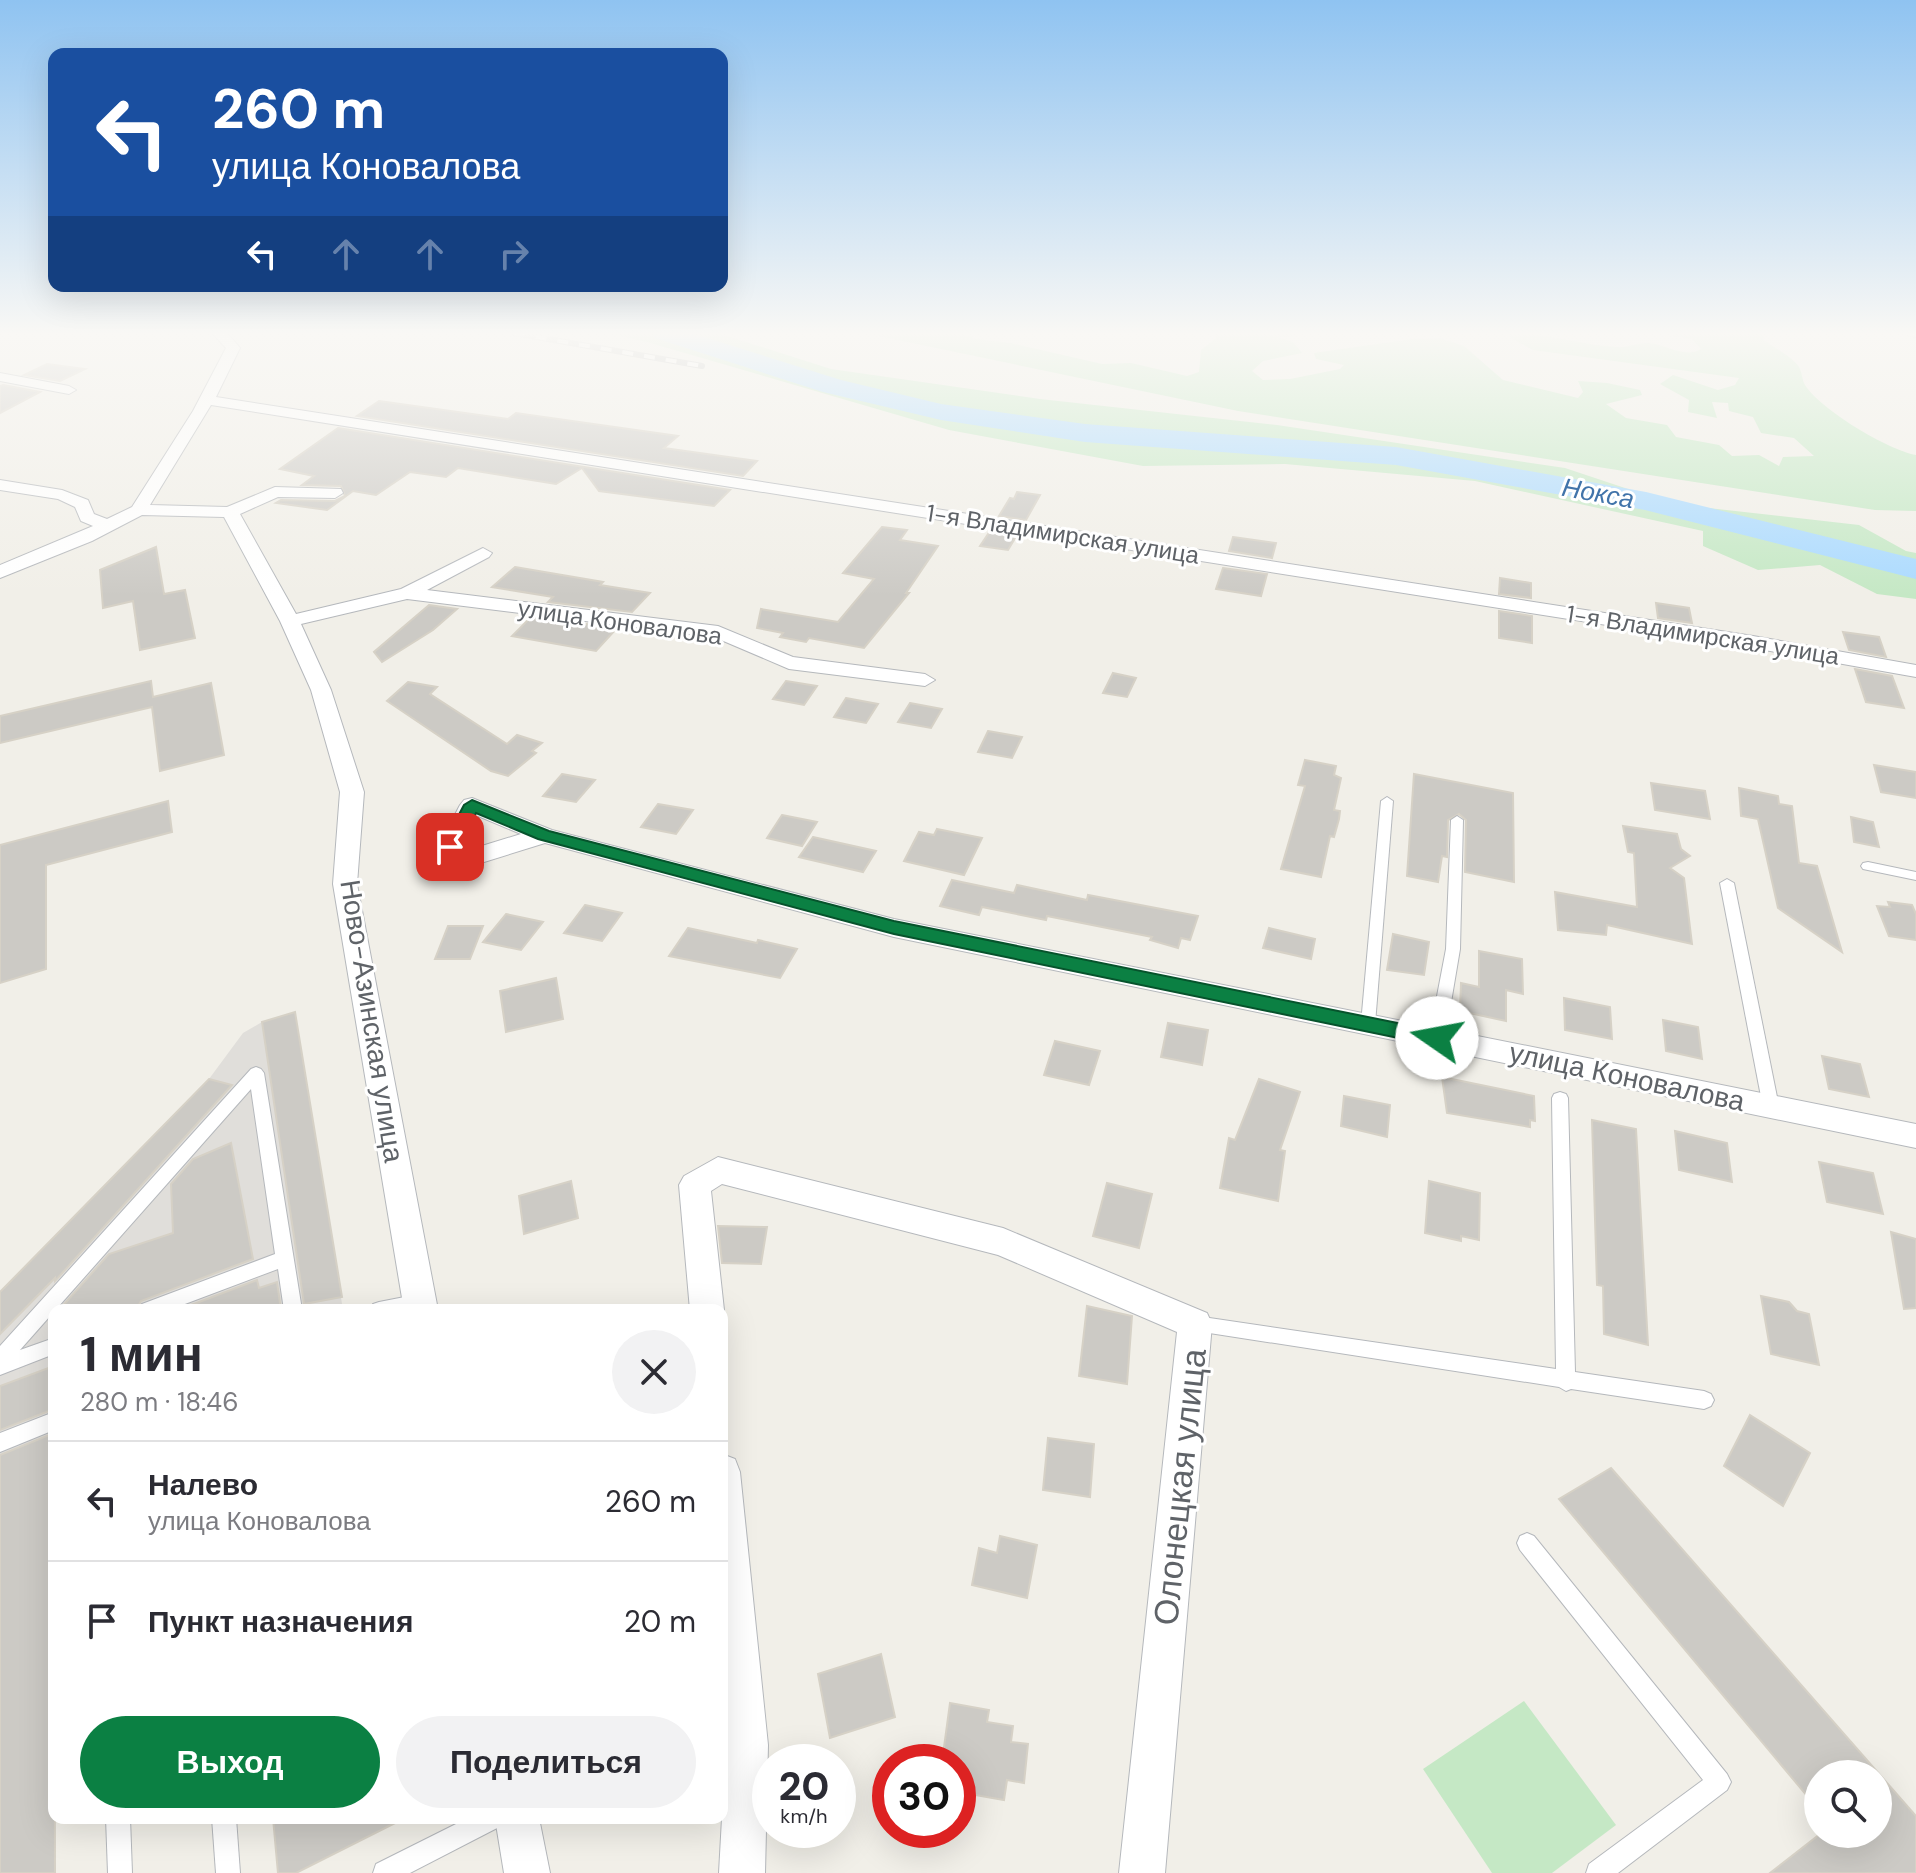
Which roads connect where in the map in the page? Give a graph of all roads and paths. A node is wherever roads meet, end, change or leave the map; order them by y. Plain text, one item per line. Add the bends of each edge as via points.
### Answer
1 (196, 420) edge
2 (339, 420) edge
3 (0, 485) edge
4 (335, 493) dead end
5 (139, 510) junction
6 (230, 512) junction
7 (107, 526) junction
8 (483, 553) dead end
9 (0, 572) edge
10 (407, 593) junction
11 (290, 621) junction
12 (1916, 671) edge
13 (925, 680) dead end
14 (1387, 801) dead end
15 (1457, 820) dead end
16 (544, 835) dead end
17 (1868, 866) dead end
18 (1916, 876) edge
19 (1727, 883) dead end
20 (1368, 1024) junction
21 (1437, 1038) junction
22 (1560, 1098) dead end
23 (1771, 1107) junction
24 (1916, 1136) edge
25 (285, 1258) junction
26 (49, 1304) edge
27 (164, 1304) edge
28 (292, 1304) edge
29 (421, 1304) edge
30 (706, 1304) edge
31 (48, 1305) edge
32 (1195, 1324) junction
33 (48, 1348) edge
34 (0, 1359) edge
35 (0, 1366) edge
36 (1566, 1382) junction
37 (1704, 1400) dead end
38 (48, 1423) edge
39 (0, 1443) edge
40 (728, 1538) edge
41 (1527, 1543) dead end
42 (118, 1824) edge
43 (224, 1824) edge
44 (481, 1824) edge
45 (518, 1824) edge
46 (120, 1873) edge
47 (228, 1873) edge
48 (385, 1873) edge
49 (527, 1873) edge
50 (742, 1873) edge
51 (1142, 1873) edge
52 (1598, 1873) edge

1 - 5 street
2 - 12 street, 1-я Владимирская улица
3 - 7 street via 62,495
4 - 6 street via 275,492
5 - 6 street
5 - 7 street
6 - 11 street, Ново-Азинская улица
7 - 9 street
8 - 10 street, улица Коновалова
10 - 11 street, улица Коновалова
10 - 13 street, улица Коновалова via 718,632 789,663
11 - 29 street, Ново-Азинская улица via 321,690 352,792 345,884
14 - 20 lane
15 - 21 lane via 1453,949
16 - 20 street, улица Коновалова via 894,928
17 - 18 lane
19 - 23 lane
20 - 21 street, улица Коновалова
21 - 23 street, улица Коновалова
22 - 36 lane
23 - 24 street, улица Коновалова
25 - 26 lane via 256,1073
25 - 27 lane
25 - 28 lane
30 - 32 street, Олонецкая улица via 695,1185 718,1170 1003,1242
31 - 34 lane
32 - 36 lane
32 - 51 street, Олонецкая улица
33 - 35 lane
36 - 37 lane
38 - 39 lane
40 - 50 street via 747,1745
41 - 52 lane via 1719,1782
42 - 46 lane
43 - 47 lane
44 - 48 lane
45 - 49 street

